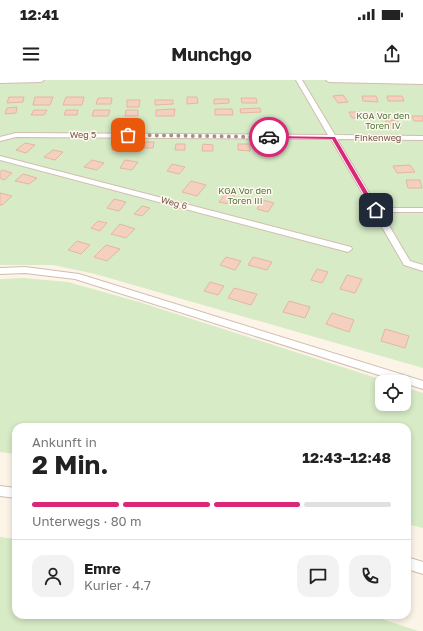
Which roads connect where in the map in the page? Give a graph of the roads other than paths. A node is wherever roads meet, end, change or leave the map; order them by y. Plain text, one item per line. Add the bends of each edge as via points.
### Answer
1 (41, 80) edge
2 (299, 80) edge
3 (329, 80) edge
4 (0, 81) edge
5 (423, 82) edge
6 (334, 138) junction
7 (423, 138) edge
8 (0, 139) edge
9 (0, 158) edge
10 (376, 210) junction
11 (423, 210) edge
12 (348, 249) dead end
13 (423, 268) edge
14 (0, 271) edge
15 (423, 385) edge
16 (0, 491) edge
17 (12, 492) edge
18 (411, 564) edge
19 (423, 568) edge

1 - 4 lane
2 - 6 lane
3 - 5 lane
6 - 7 lane, Finkenweg
6 - 8 lane, Weg 5 via 16,135
6 - 10 lane
9 - 12 lane, Weg 6
10 - 11 lane
10 - 13 lane via 408,263
14 - 15 lane via 25,270 76,276
16 - 17 lane
18 - 19 lane

